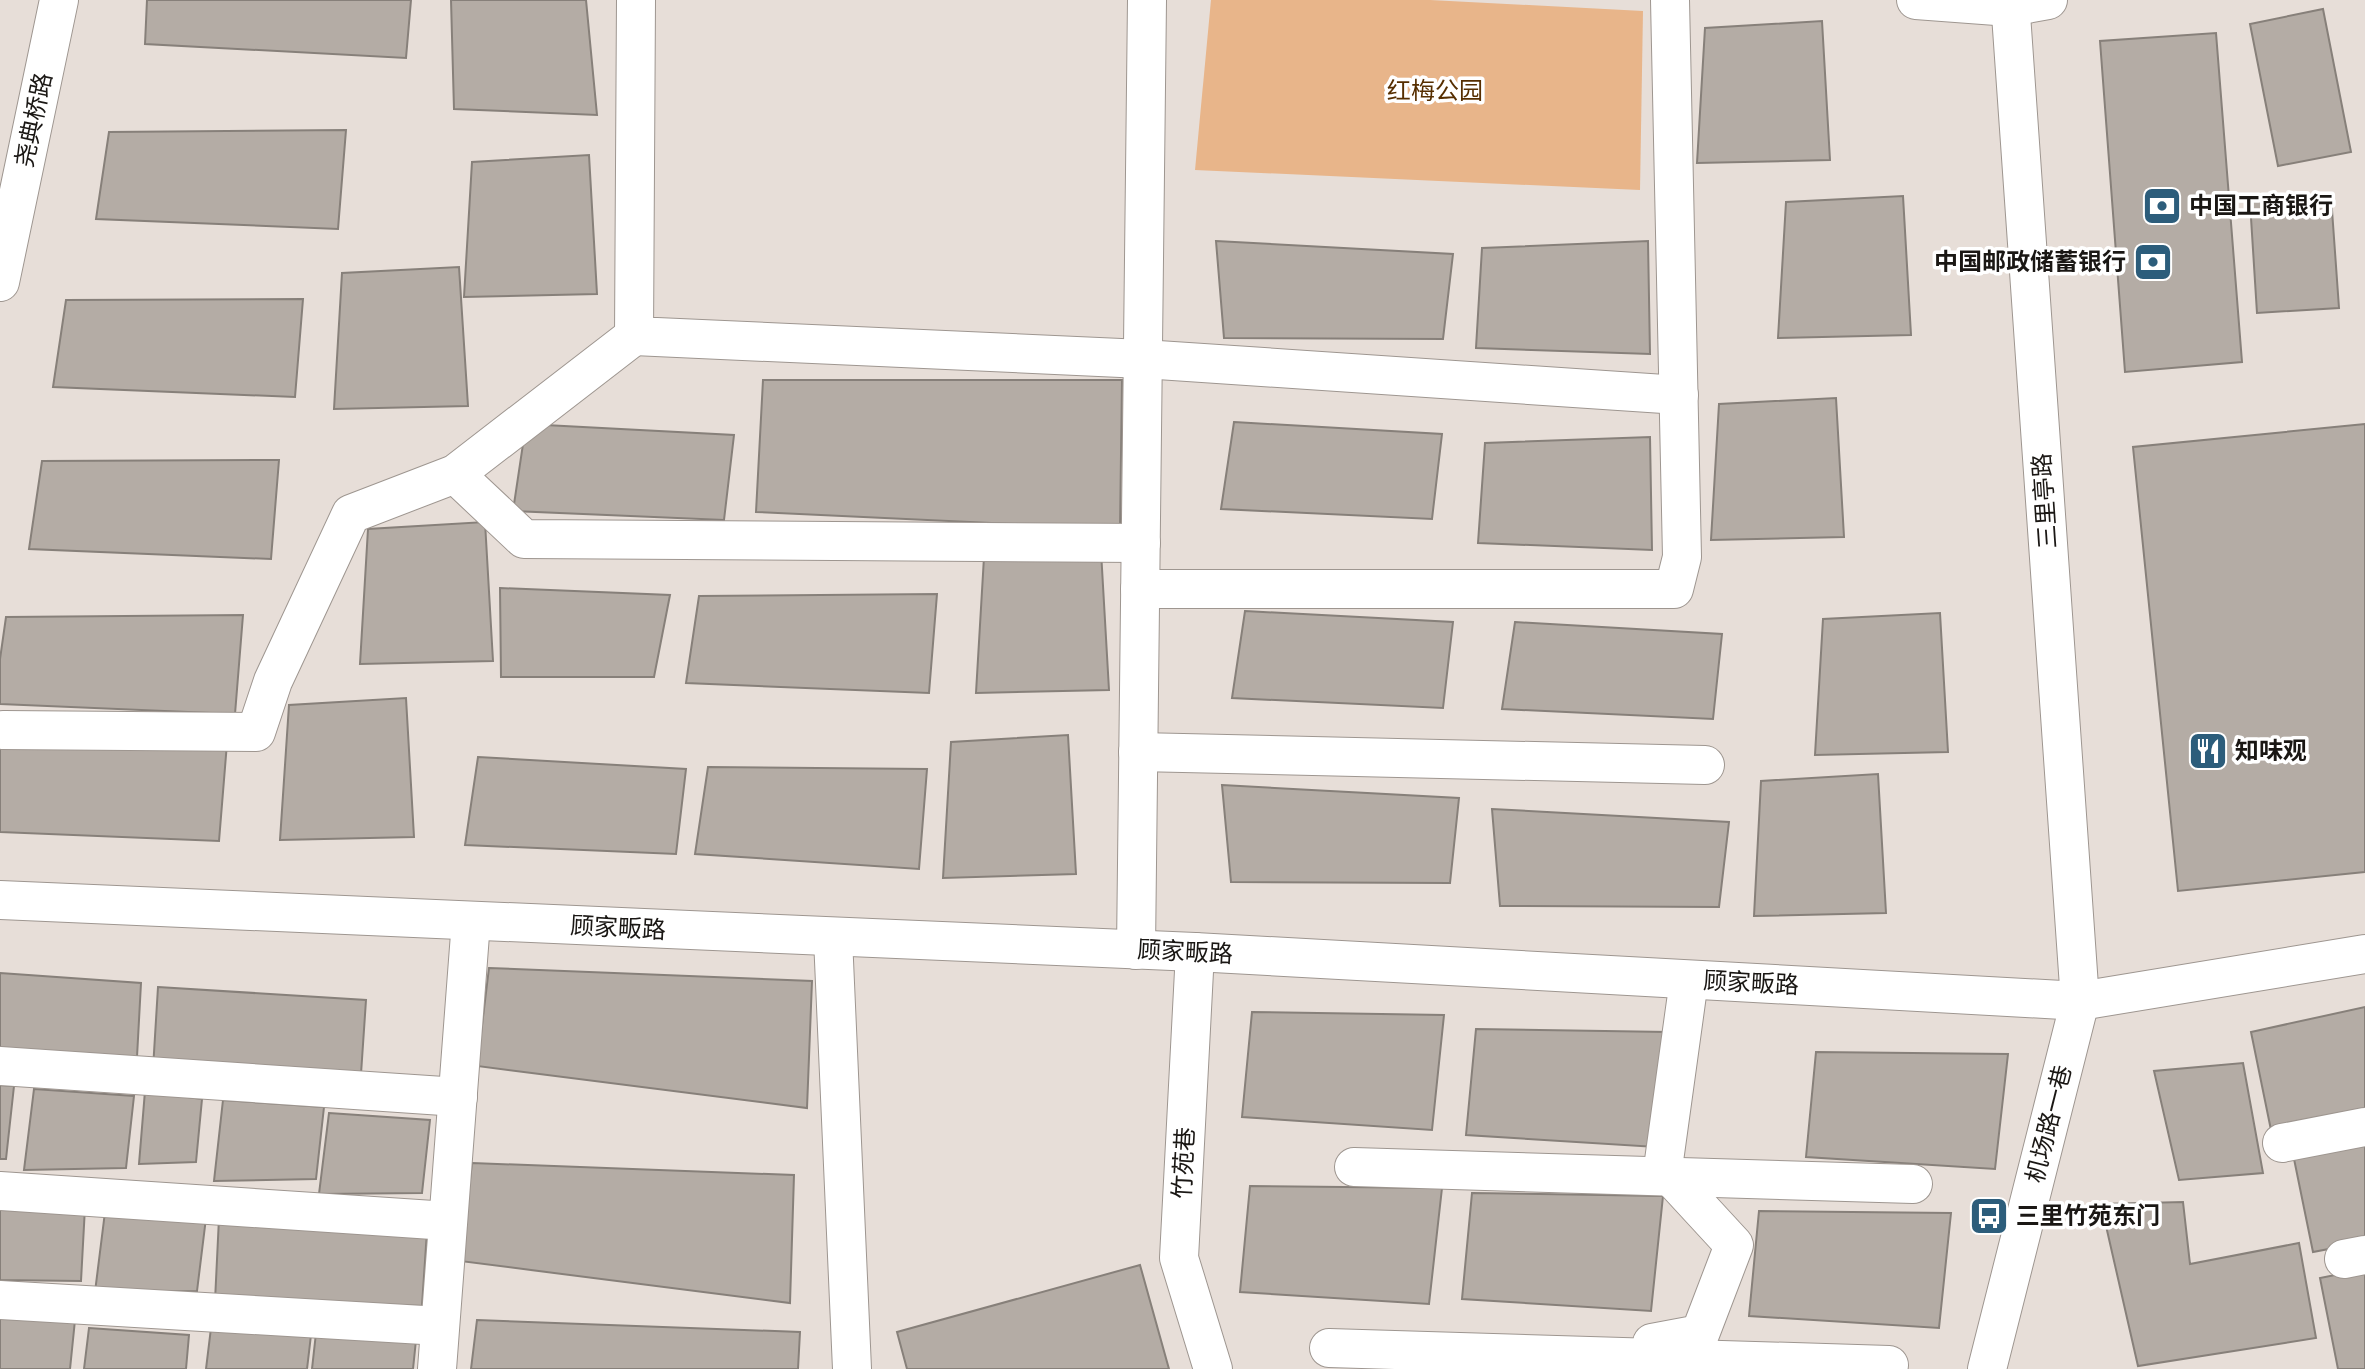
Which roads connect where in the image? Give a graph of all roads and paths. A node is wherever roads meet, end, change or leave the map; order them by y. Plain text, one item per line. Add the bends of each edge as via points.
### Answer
1 (59, 0) edge
2 (636, 0) edge
3 (1147, 0) edge
4 (1670, 0) edge
5 (1916, 0) edge
6 (2048, 0) edge
7 (2010, 3) edge
8 (0, 282) edge
9 (634, 336) junction
10 (1143, 359) junction
11 (1679, 395) junction
12 (455, 474) junction
13 (1141, 543) junction
14 (1140, 589) junction
15 (3, 730) dead end
16 (1139, 752) junction
17 (1704, 765) dead end
18 (0, 900) edge
19 (471, 921) junction
20 (833, 938) junction
21 (1136, 950) junction
22 (1195, 952) junction
23 (2365, 954) edge
24 (1689, 979) junction
25 (2080, 1001) junction
26 (0, 1066) edge
27 (457, 1097) junction
28 (2365, 1127) edge
29 (2282, 1143) dead end
30 (1353, 1167) dead end
31 (1670, 1176) junction
32 (1913, 1184) dead end
33 (0, 1191) edge
34 (448, 1221) junction
35 (0, 1300) edge
36 (440, 1326) junction
37 (1329, 1348) dead end
38 (1580, 1362) edge
39 (1889, 1365) dead end
40 (437, 1369) edge
41 (852, 1369) edge
42 (1213, 1369) edge
43 (1987, 1369) edge

1 - 8 street, 尧典桥路
2 - 9 street
3 - 10 street
4 - 11 street
5 - 7 street
6 - 7 street
7 - 25 street, 三里亭路
9 - 10 street
9 - 12 street
10 - 11 street
10 - 13 street
11 - 14 street via 1682,557 1674,589
12 - 13 street via 524,539
12 - 15 street via 351,514 273,681 256,732
13 - 14 street
14 - 16 street
16 - 17 street
16 - 21 street
18 - 19 street, 顾家畈路
19 - 20 street, 顾家畈路
19 - 27 street
20 - 21 street, 顾家畈路
20 - 41 street
21 - 22 street, 顾家畈路
22 - 24 street, 顾家畈路
22 - 42 street, 竹苑巷 via 1179,1258
23 - 25 street, 顾家畈路
24 - 25 street, 顾家畈路
24 - 31 street via 1663,1168
25 - 43 street, 机场路一巷
26 - 27 street
27 - 34 street
28 - 29 street
30 - 31 street
31 - 32 street
31 - 38 street via 1734,1245 1700,1334
33 - 34 street
34 - 36 street
35 - 36 street
36 - 40 street
37 - 38 street
38 - 39 street

